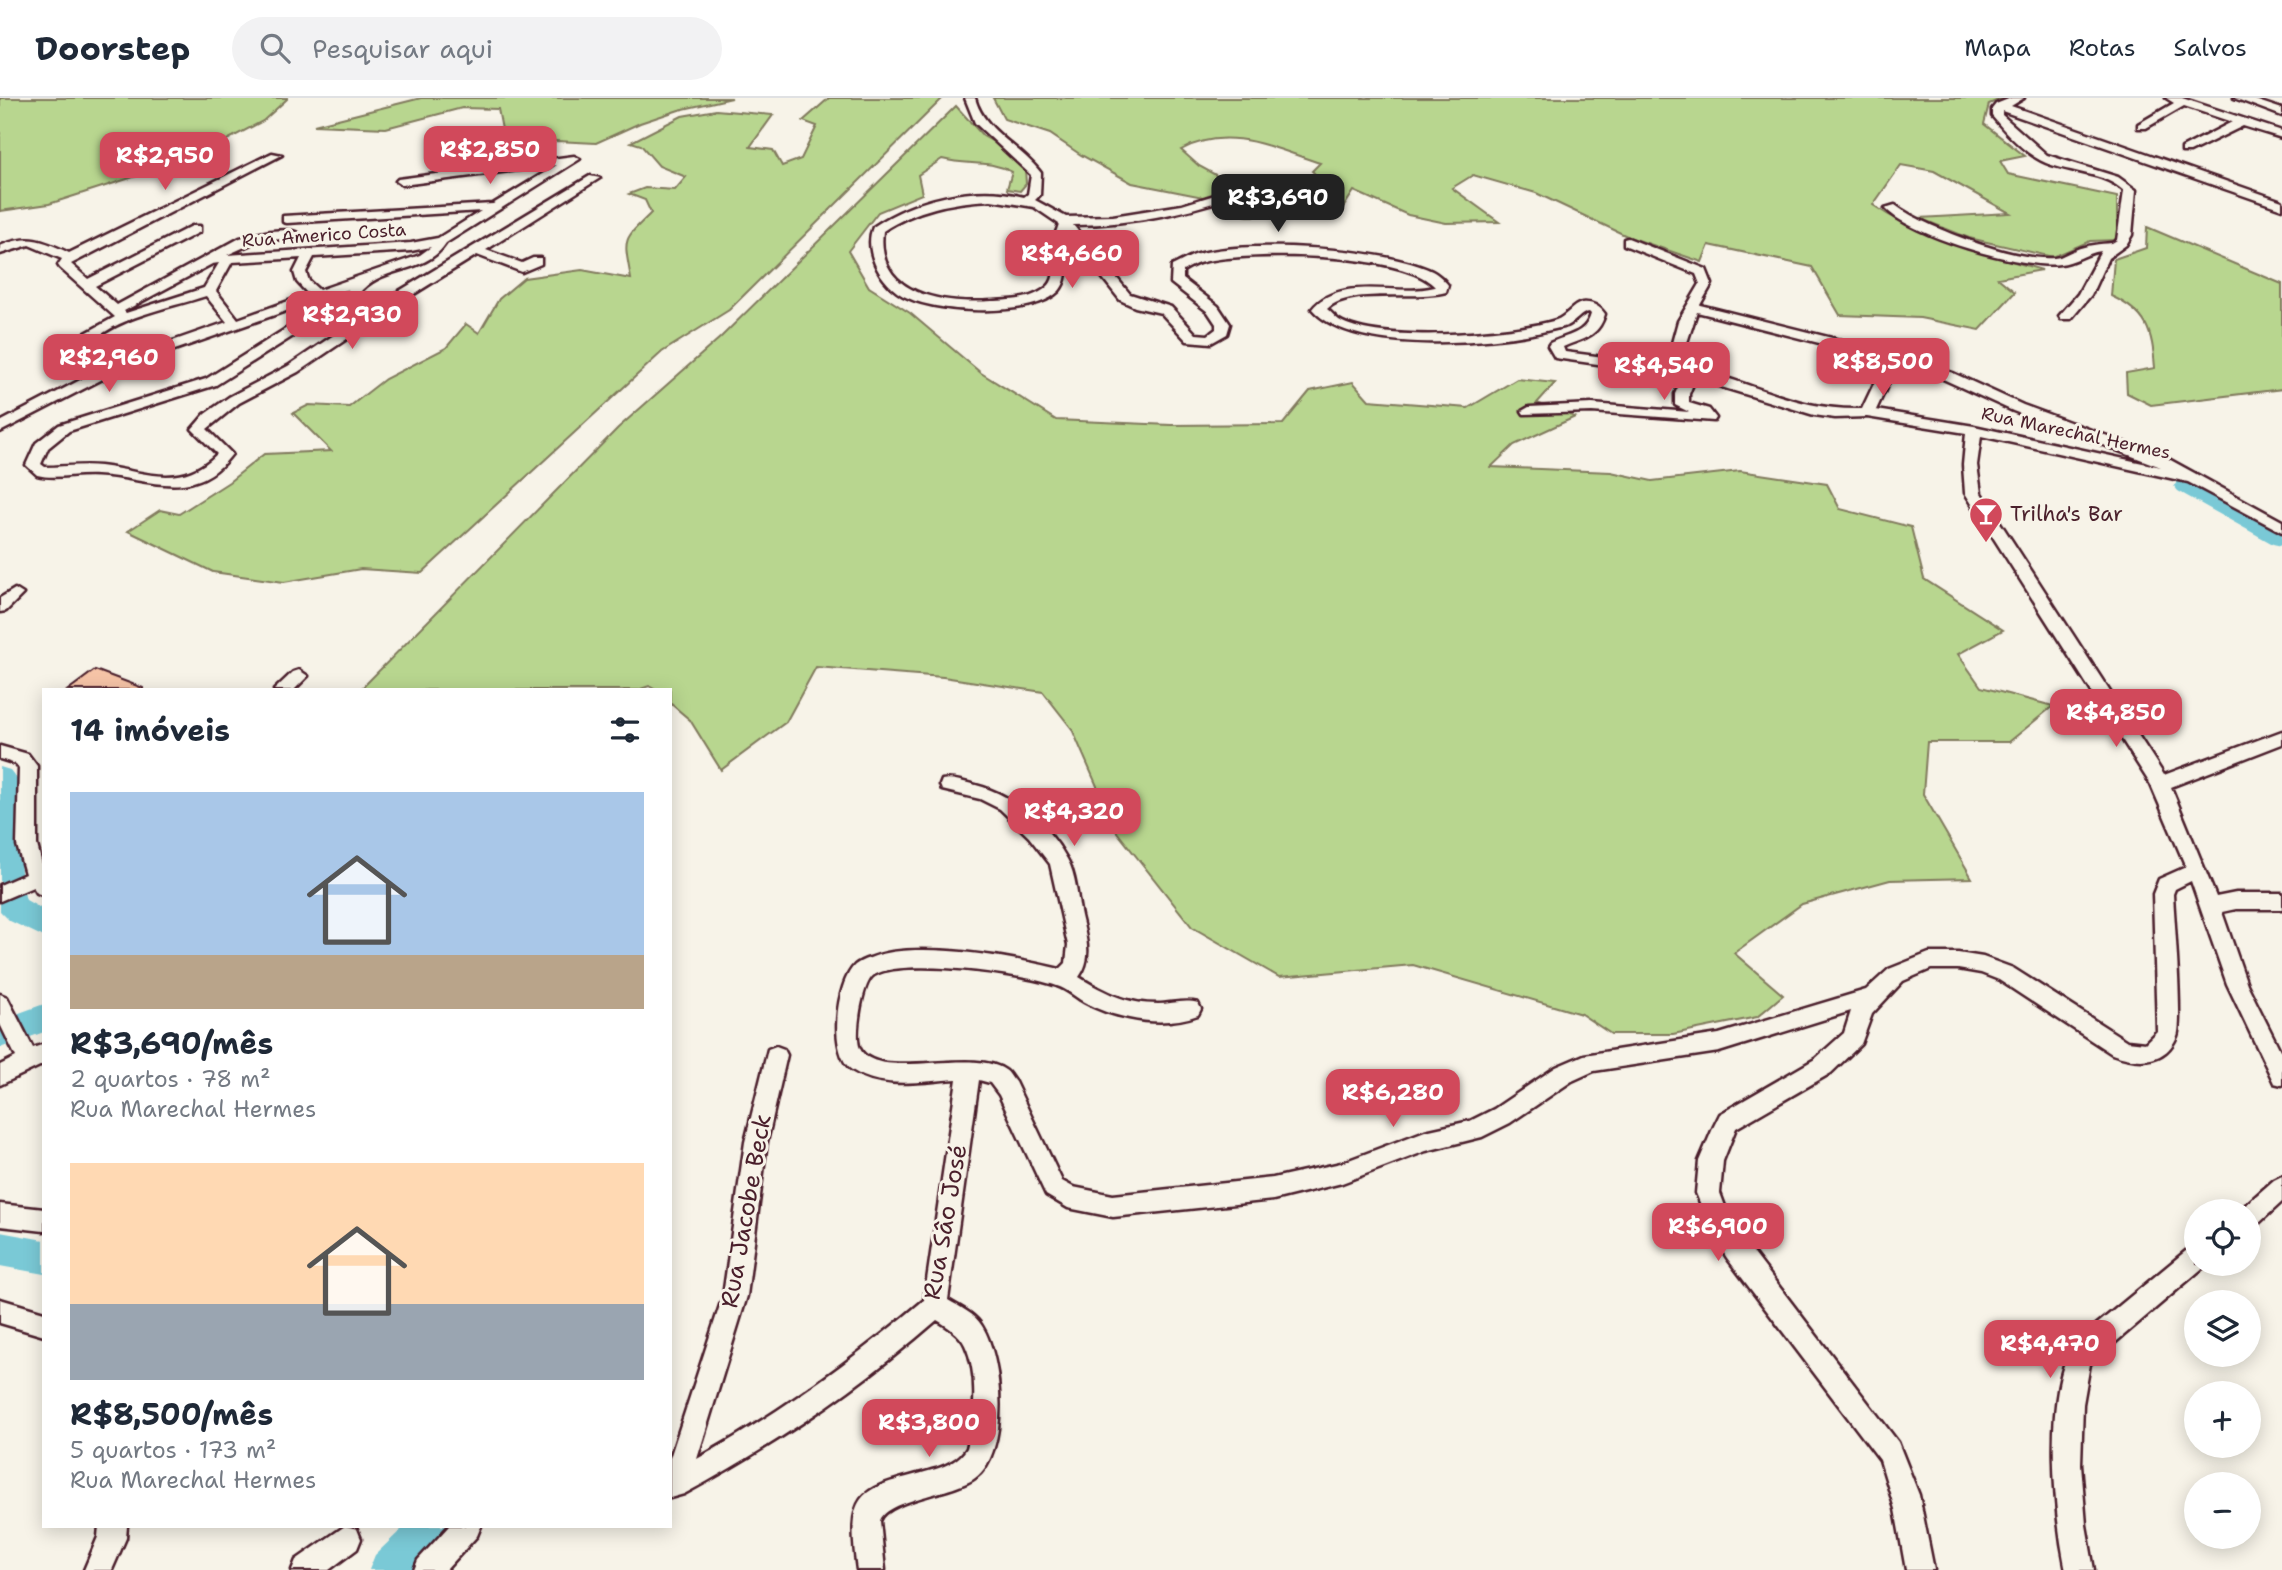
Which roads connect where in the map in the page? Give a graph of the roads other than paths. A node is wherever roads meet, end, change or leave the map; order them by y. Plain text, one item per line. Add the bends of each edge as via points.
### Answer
1 (970, 98) edge
2 (2019, 98) edge
3 (2171, 98) edge
4 (2239, 98) edge
5 (2183, 102) junction
6 (2000, 106) junction
7 (2282, 113) edge
8 (2241, 122) junction
9 (2142, 126) dead end
10 (2282, 135) edge
11 (2186, 150) dead end
12 (276, 155) dead end
13 (594, 178) dead end
14 (402, 181) dead end
15 (1255, 186) dead end
16 (514, 196) junction
17 (1027, 201) junction
18 (553, 202) junction
19 (2282, 205) edge
20 (494, 207) junction
21 (1891, 208) dead end
22 (287, 219) dead end
23 (1064, 223) junction
24 (196, 229) dead end
25 (294, 234) dead end
26 (441, 241) junction
27 (1629, 242) dead end
28 (411, 247) junction
29 (2115, 247) junction
30 (0, 250) edge
31 (478, 251) junction
32 (309, 254) junction
33 (69, 258) junction
34 (228, 259) junction
35 (209, 260) junction
36 (537, 261) dead end
37 (409, 264) junction
38 (362, 280) junction
39 (89, 284) junction
40 (209, 291) junction
41 (317, 296) junction
42 (1691, 307) junction
43 (120, 315) junction
44 (2066, 316) dead end
45 (236, 325) junction
46 (121, 364) junction
47 (1672, 369) junction
48 (1888, 369) dead end
49 (1691, 373) junction
50 (1529, 411) dead end
51 (1867, 413) junction
52 (0, 428) edge
53 (1974, 430) junction
54 (2192, 478) junction
55 (2282, 527) edge
56 (15, 594) dead end
57 (0, 607) edge
58 (299, 676) dead end
59 (284, 688) edge
60 (2282, 737) edge
61 (0, 752) edge
62 (2160, 784) junction
63 (948, 785) dead end
64 (35, 839) edge
65 (2197, 870) junction
66 (24, 886) edge
67 (2282, 901) edge
68 (2210, 906) junction
69 (1065, 979) junction
70 (1873, 996) junction
71 (2, 1006) edge
72 (1190, 1009) dead end
73 (776, 1055) dead end
74 (36, 1057) edge
75 (969, 1071) junction
76 (0, 1076) edge
77 (2282, 1076) edge
78 (2282, 1188) edge
79 (2261, 1206) edge
80 (0, 1215) edge
81 (42, 1220) edge
82 (2184, 1268) edge
83 (935, 1306) junction
84 (0, 1311) edge
85 (42, 1323) edge
86 (673, 1485) edge
87 (113, 1528) edge
88 (465, 1528) edge
89 (347, 1539) dead end
90 (98, 1570) edge
91 (306, 1570) edge
92 (428, 1570) edge
93 (871, 1570) edge
94 (1920, 1570) edge
95 (2080, 1570) edge

1 - 17 street via 976,118 1031,166 1038,183
2 - 6 street
3 - 5 street
4 - 7 street
5 - 8 street
5 - 9 street
6 - 19 street
6 - 29 street via 1997,116 2043,158 2127,185 2126,235
8 - 10 street
8 - 11 street
12 - 33 street
13 - 18 street
14 - 16 street via 574,159
15 - 23 street via 1209,203 1134,219
16 - 18 street
16 - 20 street
17 - 23 street via 1051,211
17 - 23 street via 953,200 915,208 877,230 875,251 883,268 913,296 1002,305 1032,300 1055,288
18 - 31 street
20 - 22 street
20 - 26 street
21 - 29 street via 1956,240 2030,260 2061,260 2086,250
23 - 47 street, Rua Marechal Hermes via 1116,289 1140,304 1166,310 1192,338 1211,339 1222,331 1223,324 1213,309 1176,280 1181,263 1227,251 1304,251 1416,269 1441,280 1441,289 1430,292 1331,298 1319,309 1336,324 1382,336 1446,338 1560,324 1587,307 1597,312 1594,329 1555,346 1560,355
24 - 39 street
25 - 35 street via 251,238
26 - 28 street, Rua Americo Costa
26 - 37 street via 434,252
27 - 42 street via 1704,275 1706,284
28 - 32 street, Rua Americo Costa
28 - 37 street
29 - 44 street via 2098,264 2084,295
30 - 33 street via 31,239
31 - 36 street via 522,268
31 - 38 street via 210,417 199,429 225,454 196,477 183,481 97,470 42,472 33,466 48,438 211,382 353,292
32 - 34 street, Rua Americo Costa
32 - 41 street via 300,272
33 - 39 street via 64,265
34 - 35 street, Rua Americo Costa
34 - 40 street
35 - 43 street
37 - 38 street
38 - 41 street
39 - 43 street
40 - 43 street
40 - 45 street
41 - 45 street
42 - 47 street
42 - 54 street via 1918,365 2160,460
43 - 46 street via 79,346
45 - 46 street
46 - 52 street
47 - 49 street, Rua Marechal Hermes
48 - 51 street
49 - 50 street via 1682,405 1709,418 1592,408
49 - 51 street, Rua Marechal Hermes via 1788,405 1835,414
51 - 53 street, Rua Marechal Hermes
53 - 54 street, Rua Marechal Hermes
53 - 62 street via 1973,492
54 - 55 street
56 - 57 street
58 - 59 street
60 - 62 street
61 - 64 street via 28,766
62 - 65 street
63 - 69 street via 985,793 1007,804 1059,862 1078,945 1076,965
64 - 66 street
65 - 68 street
65 - 70 street via 2166,884 2163,894 2168,1033 2164,1042 2147,1052 2120,1048 2006,974 1983,965 1929,961 1896,975
67 - 68 street
68 - 77 street via 2242,996
69 - 72 street via 1120,1008 1148,1013
69 - 75 street via 919,958 892,959 864,971 846,1027 858,1063 897,1072
70 - 75 street via 1719,1043 1592,1062 1564,1074 1474,1130 1425,1141 1342,1173 1273,1189 1113,1206 1068,1197 1054,1188 1004,1084 990,1073
70 - 94 street via 1853,1038 1823,1066 1728,1121 1715,1147 1708,1193 1736,1250 1889,1451 1905,1486
71 - 74 street via 18,1039
73 - 86 street, Rua Jacobe Beck via 756,1142 735,1296
74 - 76 street
75 - 83 street, Rua Sâo José
78 - 79 street
80 - 81 street
82 - 95 street via 2082,1353 2075,1366 2069,1423 2070,1518
83 - 86 street, Rua Sâo José via 900,1338 785,1422
83 - 93 street via 963,1322 980,1346 986,1404 981,1446 973,1463 950,1477 881,1499 870,1507
84 - 85 street
87 - 90 street
88 - 92 street
89 - 91 street

